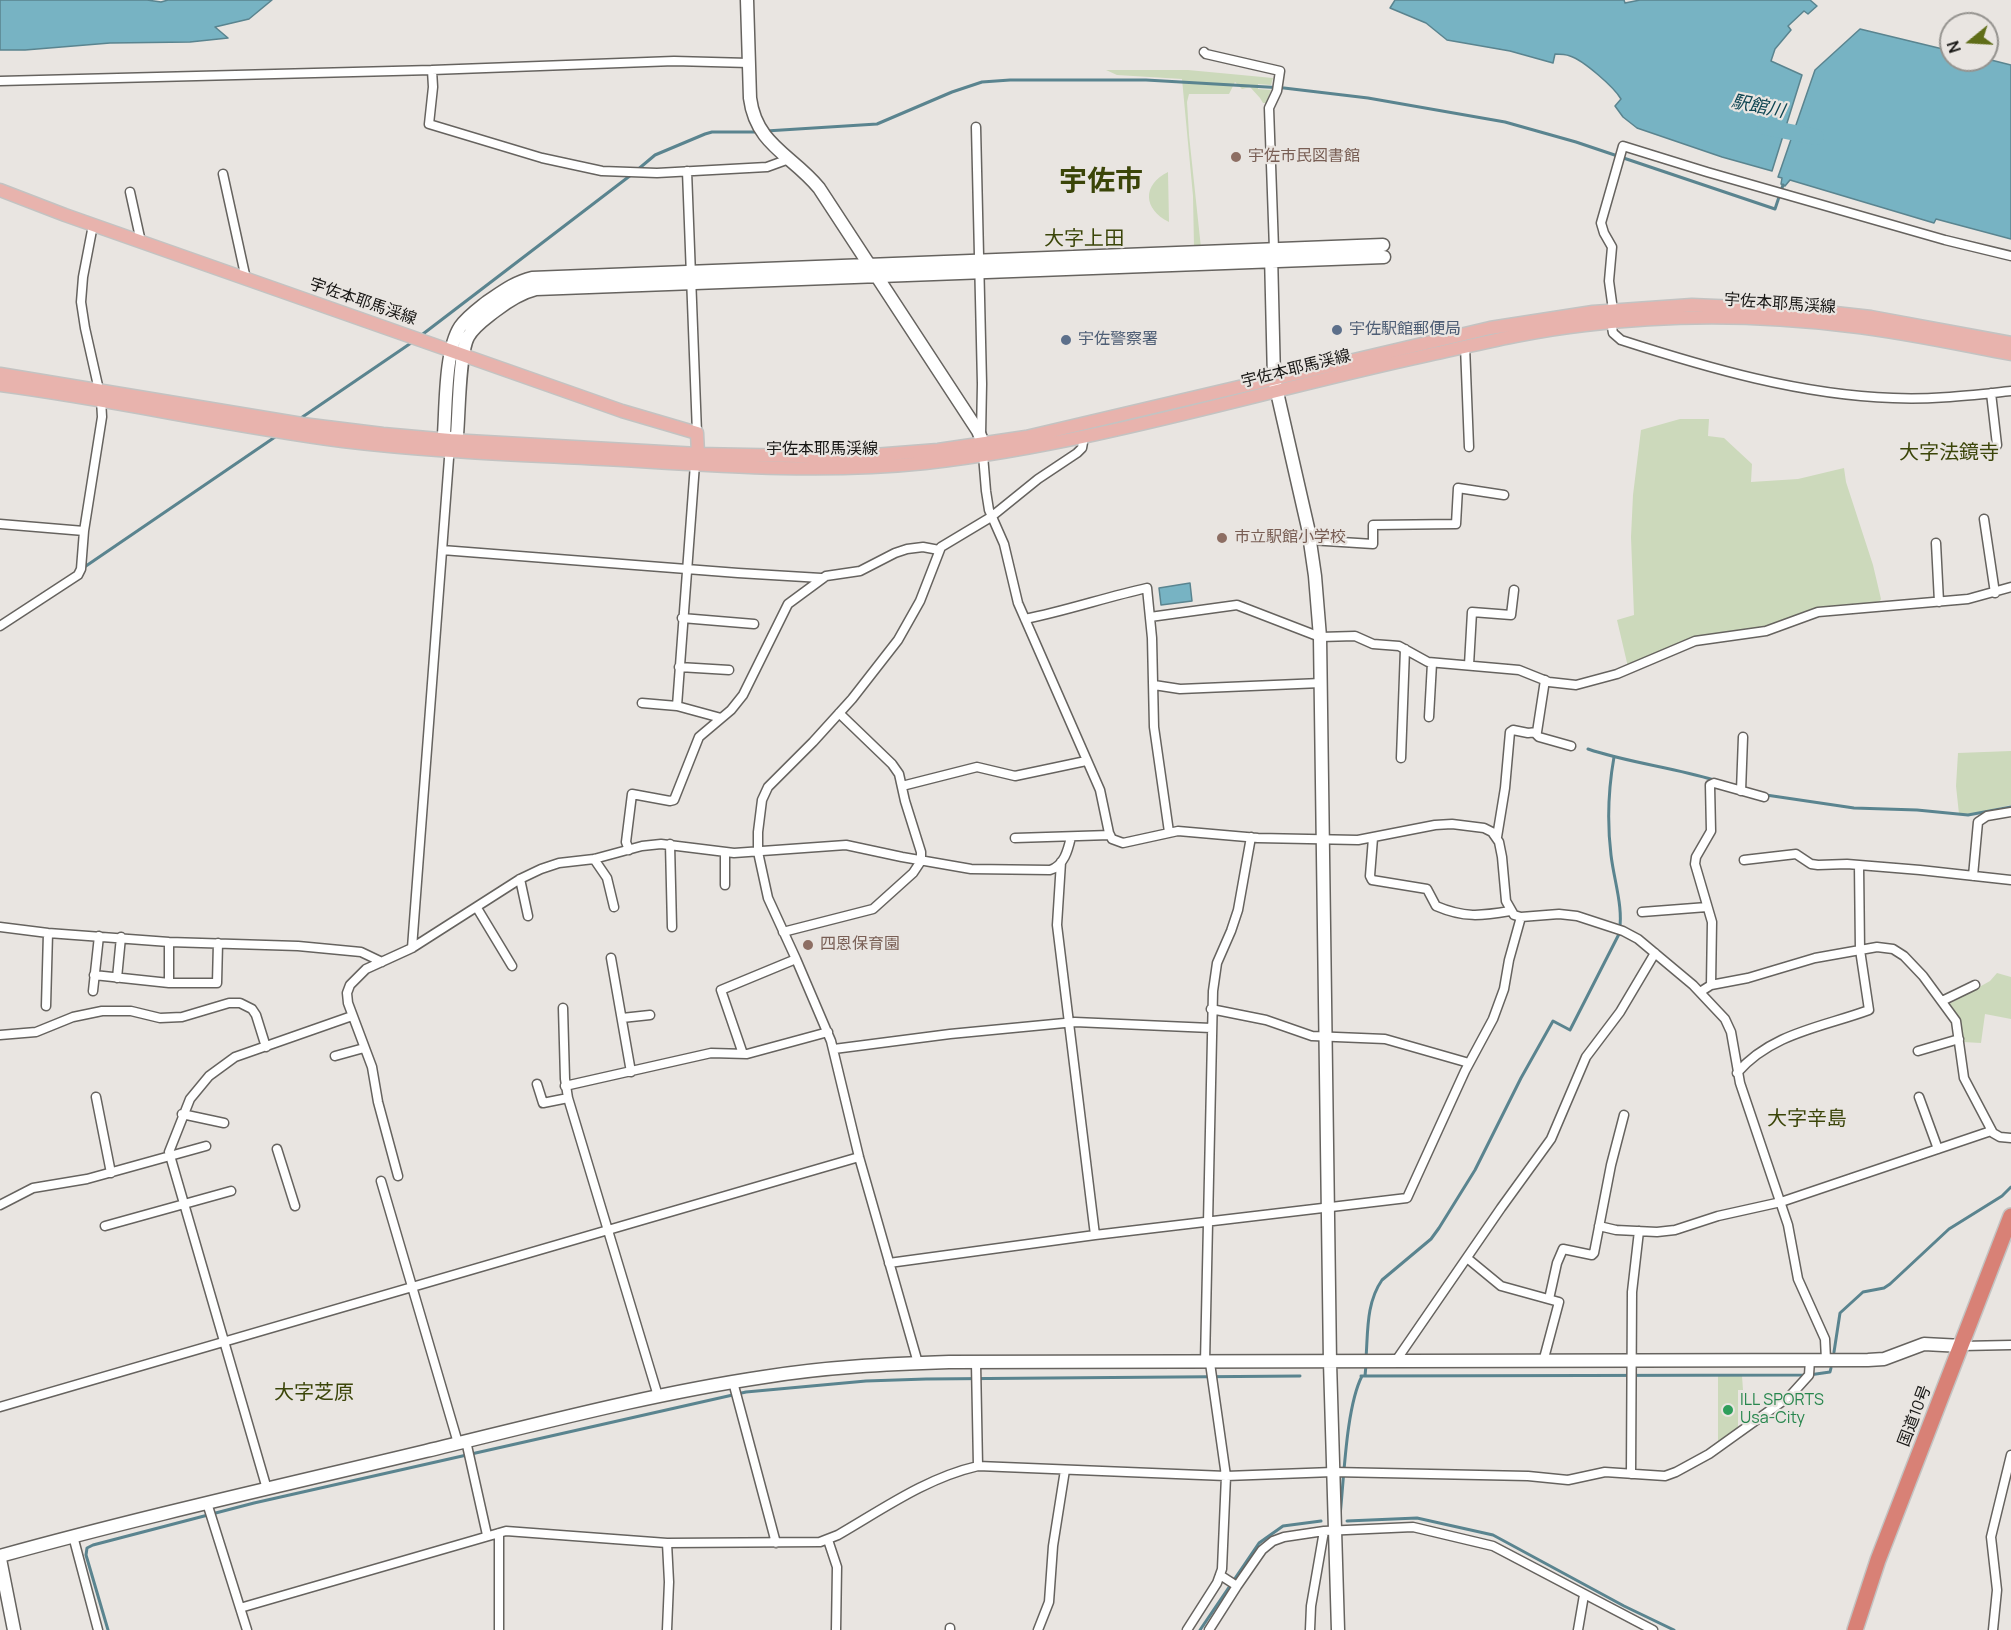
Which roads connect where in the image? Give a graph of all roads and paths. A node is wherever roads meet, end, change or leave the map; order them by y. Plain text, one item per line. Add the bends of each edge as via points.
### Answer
1 (747, 0) edge
2 (1204, 52) dead end
3 (748, 61) junction
4 (432, 70) junction
5 (0, 81) edge
6 (976, 127) dead end
7 (789, 159) junction
8 (687, 171) junction
9 (224, 174) dead end
10 (0, 190) edge
11 (130, 192) dead end
12 (93, 225) junction
13 (141, 242) junction
14 (1384, 251) dead end
15 (1272, 253) junction
16 (2011, 256) edge
17 (869, 265) junction
18 (979, 266) junction
19 (876, 275) junction
20 (690, 277) junction
21 (246, 279) junction
22 (1612, 316) junction
23 (2011, 343) edge
24 (1466, 346) junction
25 (457, 352) junction
26 (2011, 354) edge
27 (0, 374) edge
28 (0, 385) edge
29 (1275, 385) junction
30 (2011, 391) edge
31 (1991, 393) junction
32 (99, 394) junction
33 (697, 433) junction
34 (1084, 437) junction
35 (1997, 445) dead end
36 (450, 446) junction
37 (982, 446) junction
38 (1469, 447) dead end
39 (697, 459) junction
40 (1504, 495) dead end
41 (991, 517) junction
42 (1984, 519) dead end
43 (0, 524) edge
44 (84, 531) junction
45 (1310, 540) junction
46 (1936, 543) dead end
47 (442, 550) junction
48 (939, 550) junction
49 (686, 569) junction
50 (821, 578) junction
51 (2011, 587) edge
52 (1514, 590) dead end
53 (1995, 593) junction
54 (1939, 602) junction
55 (1150, 617) junction
56 (682, 618) junction
57 (1025, 619) junction
58 (754, 624) dead end
59 (0, 626) edge
60 (1320, 637) junction
61 (1406, 650) junction
62 (1432, 663) junction
63 (1469, 665) junction
64 (679, 667) junction
65 (729, 670) dead end
66 (1545, 680) junction
67 (1321, 683) junction
68 (1154, 685) junction
69 (642, 703) dead end
70 (677, 706) junction
71 (839, 713) junction
72 (1430, 717) dead end
73 (721, 718) junction
74 (1535, 733) junction
75 (1743, 737) dead end
76 (1571, 746) dead end
77 (1401, 758) dead end
78 (1086, 760) junction
79 (902, 786) junction
80 (1741, 791) junction
81 (1764, 797) dead end
82 (2011, 812) edge
83 (1168, 832) junction
84 (1110, 835) junction
85 (1071, 837) junction
86 (1251, 837) junction
87 (1497, 837) junction
88 (1015, 838) dead end
89 (1323, 838) junction
90 (1373, 838) junction
91 (670, 844) junction
92 (629, 850) junction
93 (758, 852) junction
94 (725, 853) junction
95 (594, 859) junction
96 (1744, 860) dead end
97 (921, 861) junction
98 (1061, 862) junction
99 (1859, 865) junction
100 (1973, 876) junction
101 (520, 879) junction
102 (2011, 880) edge
103 (725, 885) dead end
104 (614, 907) dead end
105 (1707, 907) junction
106 (477, 908) junction
107 (1510, 911) junction
108 (1642, 912) dead end
109 (528, 916) dead end
110 (1521, 917) junction
111 (0, 927) edge
112 (672, 927) dead end
113 (783, 932) junction
114 (48, 933) junction
115 (99, 936) junction
116 (121, 937) junction
117 (169, 942) junction
118 (218, 943) junction
119 (412, 948) junction
120 (1860, 950) junction
121 (1655, 953) junction
122 (611, 958) dead end
123 (796, 959) junction
124 (381, 962) junction
125 (512, 966) dead end
126 (94, 975) junction
127 (117, 978) junction
128 (169, 982) junction
129 (1711, 985) junction
130 (1975, 985) dead end
131 (93, 991) dead end
132 (1700, 993) junction
133 (1942, 1001) junction
134 (46, 1006) dead end
135 (563, 1008) dead end
136 (1211, 1009) junction
137 (650, 1015) dead end
138 (352, 1016) junction
139 (621, 1018) junction
140 (1069, 1023) junction
141 (1211, 1028) junction
142 (828, 1032) junction
143 (0, 1035) edge
144 (1326, 1036) junction
145 (1959, 1039) junction
146 (266, 1047) junction
147 (364, 1048) junction
148 (834, 1049) junction
149 (1918, 1051) dead end
150 (743, 1054) junction
151 (335, 1056) dead end
152 (1469, 1063) junction
153 (631, 1072) junction
154 (1737, 1072) junction
155 (537, 1084) dead end
156 (566, 1086) junction
157 (96, 1097) dead end
158 (1919, 1097) dead end
159 (568, 1098) junction
160 (182, 1114) junction
161 (1624, 1115) dead end
162 (224, 1123) dead end
163 (1991, 1131) junction
164 (2011, 1138) edge
165 (206, 1146) dead end
166 (277, 1149) dead end
167 (1938, 1149) junction
168 (169, 1157) junction
169 (859, 1157) junction
170 (111, 1173) junction
171 (398, 1176) dead end
172 (381, 1181) dead end
173 (231, 1191) dead end
174 (1780, 1202) junction
175 (0, 1205) edge
176 (183, 1206) junction
177 (295, 1206) dead end
178 (1328, 1207) junction
179 (2011, 1216) edge
180 (1209, 1223) junction
181 (105, 1226) dead end
182 (1599, 1226) junction
183 (608, 1230) junction
184 (1639, 1231) junction
185 (1095, 1235) junction
186 (1467, 1258) junction
187 (889, 1263) junction
188 (414, 1286) junction
189 (1550, 1299) junction
190 (223, 1342) junction
191 (2011, 1345) edge
192 (1962, 1346) junction
193 (1810, 1360) junction
194 (1826, 1360) junction
195 (1633, 1361) junction
196 (1330, 1362) junction
197 (1395, 1362) junction
198 (1543, 1362) junction
199 (918, 1363) junction
200 (976, 1363) junction
201 (1208, 1363) junction
202 (734, 1387) junction
203 (658, 1396) junction
204 (0, 1407) edge
205 (466, 1450) junction
206 (2011, 1455) edge
207 (978, 1466) junction
208 (1065, 1470) junction
209 (1333, 1472) junction
210 (1631, 1474) junction
211 (1226, 1476) junction
212 (267, 1489) junction
213 (207, 1503) junction
214 (1330, 1531) junction
215 (499, 1533) junction
216 (487, 1535) junction
217 (73, 1536) junction
218 (828, 1539) junction
219 (776, 1542) junction
220 (667, 1543) junction
221 (0, 1558) edge
222 (1222, 1576) junction
223 (1236, 1585) junction
224 (1584, 1594) junction
225 (240, 1608) junction
226 (1648, 1629) edge
227 (14, 1630) edge
228 (99, 1630) edge
229 (247, 1630) edge
230 (499, 1630) edge
231 (667, 1630) edge
232 (836, 1630) edge
233 (1038, 1630) edge
234 (1187, 1630) edge
235 (1209, 1630) edge
236 (1310, 1630) edge
237 (1338, 1630) edge
238 (1578, 1630) edge
239 (1855, 1630) edge
240 (1993, 1630) edge

1 - 3 street
2 - 15 street via 1280,71 1269,108
3 - 4 street
3 - 7 street via 755,120 769,142
4 - 5 street
4 - 8 street via 428,121 433,126 602,171
6 - 18 street
7 - 8 street via 771,167
7 - 17 street via 819,188
8 - 20 street
9 - 21 street
10 - 12 main road, 宇佐本耶馬渓線
11 - 13 street
12 - 13 main road, 宇佐本耶馬渓線
12 - 32 street via 81,303
13 - 21 main road, 宇佐本耶馬渓線
14 - 15 street
15 - 18 street
15 - 29 street
16 - 22 street via 1623,146 1601,224 1612,247
17 - 18 street
17 - 19 street
17 - 20 street
18 - 19 street
18 - 37 street
19 - 20 street
19 - 37 street
20 - 25 street via 530,291 513,298 480,323
20 - 33 street
21 - 25 main road, 宇佐本耶馬渓線
22 - 23 main road, 宇佐本耶馬渓線 via 1716,305 1808,310 1871,317
22 - 24 main road, 宇佐本耶馬渓線
22 - 26 main road, 宇佐本耶馬渓線 via 1802,321 1882,330
22 - 29 main road, 宇佐本耶馬渓線 via 1547,318 1490,328
22 - 31 street via 1613,333 1621,340 1795,388 1892,398
24 - 29 main road, 宇佐本耶馬渓線
24 - 38 street
25 - 33 main road, 宇佐本耶馬渓線 via 622,411
25 - 36 street via 457,435
27 - 32 main road, 宇佐本耶馬渓線
28 - 32 main road, 宇佐本耶馬渓線
29 - 34 main road, 宇佐本耶馬渓線
29 - 37 main road, 宇佐本耶馬渓線
29 - 45 street
30 - 31 street
31 - 35 street
32 - 36 main road, 宇佐本耶馬渓線
32 - 36 main road, 宇佐本耶馬渓線 via 313,436
32 - 44 street via 102,417
33 - 39 main road
34 - 37 main road, 宇佐本耶馬渓線
34 - 41 street via 1077,453
36 - 39 main road, 宇佐本耶馬渓線
36 - 47 street
37 - 39 main road, 宇佐本耶馬渓線 via 922,463 855,467 805,468
37 - 41 street
39 - 49 street
40 - 45 street via 1458,488 1456,524 1373,525 1373,544
41 - 48 street
41 - 57 street via 1004,544
42 - 53 street
43 - 44 street
44 - 59 street via 78,575
45 - 60 street
46 - 54 street
47 - 49 street
47 - 119 street
48 - 50 street via 907,549 860,571
48 - 71 street via 920,601 898,640
49 - 50 street
49 - 56 street
50 - 73 street via 785,609 743,695
51 - 53 street
52 - 63 street via 1511,615 1472,612
53 - 54 street
54 - 66 street via 1829,610 1766,630 1695,641 1583,684 1568,686
55 - 57 street via 1147,588
55 - 60 street via 1237,605
55 - 68 street
56 - 58 street
56 - 64 street
57 - 78 street
60 - 61 street via 1355,636
60 - 67 street
61 - 62 street
61 - 77 street
62 - 63 street
62 - 72 street
63 - 66 street via 1519,670
64 - 65 street
64 - 70 street
66 - 74 street
67 - 68 street via 1180,689
67 - 89 street
68 - 83 street via 1156,746
69 - 70 street
70 - 73 street
71 - 79 street via 895,768
71 - 93 street via 768,787 762,800
73 - 92 street via 699,737 673,800 632,794 626,843
74 - 76 street
74 - 87 street via 1510,732
75 - 80 street
78 - 79 street via 1015,776 977,767
78 - 84 street via 1102,795
79 - 97 street
80 - 81 street
80 - 105 street via 1710,785 1711,831 1695,864
82 - 100 street via 1977,822
83 - 84 street via 1123,843
83 - 86 street
84 - 85 street
85 - 88 street
85 - 98 street
86 - 89 street
86 - 136 street via 1236,918 1215,969
87 - 90 street via 1484,828 1452,824
87 - 107 street
89 - 90 street
89 - 144 street
90 - 107 street via 1372,880 1427,889 1436,906 1465,916
91 - 92 street
91 - 94 street
91 - 112 street
92 - 95 street
93 - 94 street
93 - 97 street via 840,845
93 - 113 street via 768,898
94 - 103 street
95 - 101 street via 553,864
95 - 104 street via 607,878
96 - 99 street via 1796,854 1814,865
97 - 98 street via 1010,870 1050,870
97 - 113 street via 873,909
98 - 140 street via 1057,925
99 - 100 street
99 - 120 street
100 - 102 street
101 - 106 street
101 - 109 street
105 - 108 street
105 - 129 street via 1713,931
106 - 119 street
106 - 125 street
107 - 110 street
110 - 121 street via 1559,914 1586,918 1629,934
110 - 152 street via 1502,997
111 - 114 street
113 - 123 street
114 - 115 street
114 - 134 street
115 - 116 street
115 - 126 street
116 - 117 street
116 - 127 street
117 - 118 street
117 - 128 street
118 - 124 street via 361,952
118 - 128 street via 217,983
119 - 124 street
120 - 129 street
120 - 133 street via 1883,947 1896,951
120 - 154 street via 1869,1010 1770,1045
121 - 132 street
121 - 186 street via 1620,1012 1586,1057 1551,1139
122 - 139 street
123 - 142 street
123 - 150 street via 721,990
124 - 138 street via 366,969 350,986 347,998
126 - 127 street
126 - 131 street
127 - 128 street
129 - 132 street
130 - 133 street
132 - 154 street via 1727,1023
133 - 145 street via 1957,1024
135 - 156 street
136 - 141 street
136 - 144 street via 1266,1020 1312,1036
137 - 139 street
138 - 146 street
138 - 147 street
139 - 153 street
140 - 141 street
140 - 148 street
140 - 185 street
141 - 180 street
142 - 148 street
142 - 150 street
143 - 146 street via 36,1032 73,1017 102,1011 182,1017 229,1003 252,1009
144 - 152 street via 1385,1039
144 - 178 street
145 - 149 street
145 - 163 street via 1964,1078
146 - 160 street via 236,1057 213,1073
147 - 151 street
147 - 171 street
148 - 169 street
150 - 153 street via 711,1053
152 - 178 street via 1410,1196 1404,1200
153 - 156 street
154 - 174 street
155 - 159 street via 543,1103
156 - 159 street
157 - 170 street
158 - 167 street
159 - 183 street
160 - 162 street
160 - 168 street
161 - 182 street
163 - 164 street
163 - 167 street
165 - 168 street
166 - 177 street
167 - 174 street
168 - 170 street
168 - 176 street
169 - 183 street
169 - 187 street
170 - 175 street via 33,1188
172 - 188 street
173 - 176 street
174 - 184 street via 1670,1231
174 - 194 street via 1798,1279 1825,1339
176 - 181 street
176 - 190 street
178 - 180 street
178 - 196 street
179 - 192 highway, 国道10号
180 - 185 street
180 - 201 street
182 - 184 street
182 - 189 street via 1593,1255 1562,1251
183 - 188 street
183 - 203 street
184 - 195 street via 1632,1292
185 - 187 street
186 - 189 street via 1501,1286
186 - 197 street
187 - 199 street
188 - 190 street
188 - 205 street
189 - 198 street via 1557,1300 1559,1305
190 - 204 street
190 - 212 street
191 - 192 street
192 - 194 street via 1930,1344 1884,1359
192 - 239 highway, 国道10号 via 1878,1560
193 - 194 street
193 - 195 street
193 - 210 street via 1809,1375 1790,1396 1709,1454 1665,1476
195 - 198 street
195 - 210 street
196 - 197 street
196 - 201 street
196 - 209 street
197 - 198 street
199 - 200 street
199 - 202 street via 845,1367
200 - 201 street
200 - 207 street
201 - 211 street
202 - 203 street
202 - 219 street
203 - 205 street
205 - 212 street
205 - 216 street
206 - 240 street via 1991,1537 1998,1590
207 - 208 street
207 - 218 street via 935,1480
208 - 211 street
208 - 233 street via 1049,1602
209 - 210 street via 1568,1480 1605,1473
209 - 211 street
209 - 214 street
211 - 222 street
212 - 213 street
213 - 217 street
213 - 225 street
214 - 223 street via 1290,1535 1274,1541 1262,1550
214 - 224 street via 1413,1527 1478,1541
214 - 236 street via 1311,1606
214 - 237 street
215 - 216 street
215 - 220 street via 516,1530
215 - 230 street
216 - 225 street
217 - 221 street
217 - 228 street
218 - 219 street
218 - 232 street via 837,1567
219 - 220 street
220 - 231 street
221 - 227 street
222 - 223 street
222 - 234 street
223 - 235 street
224 - 226 street
224 - 238 street
225 - 229 street

